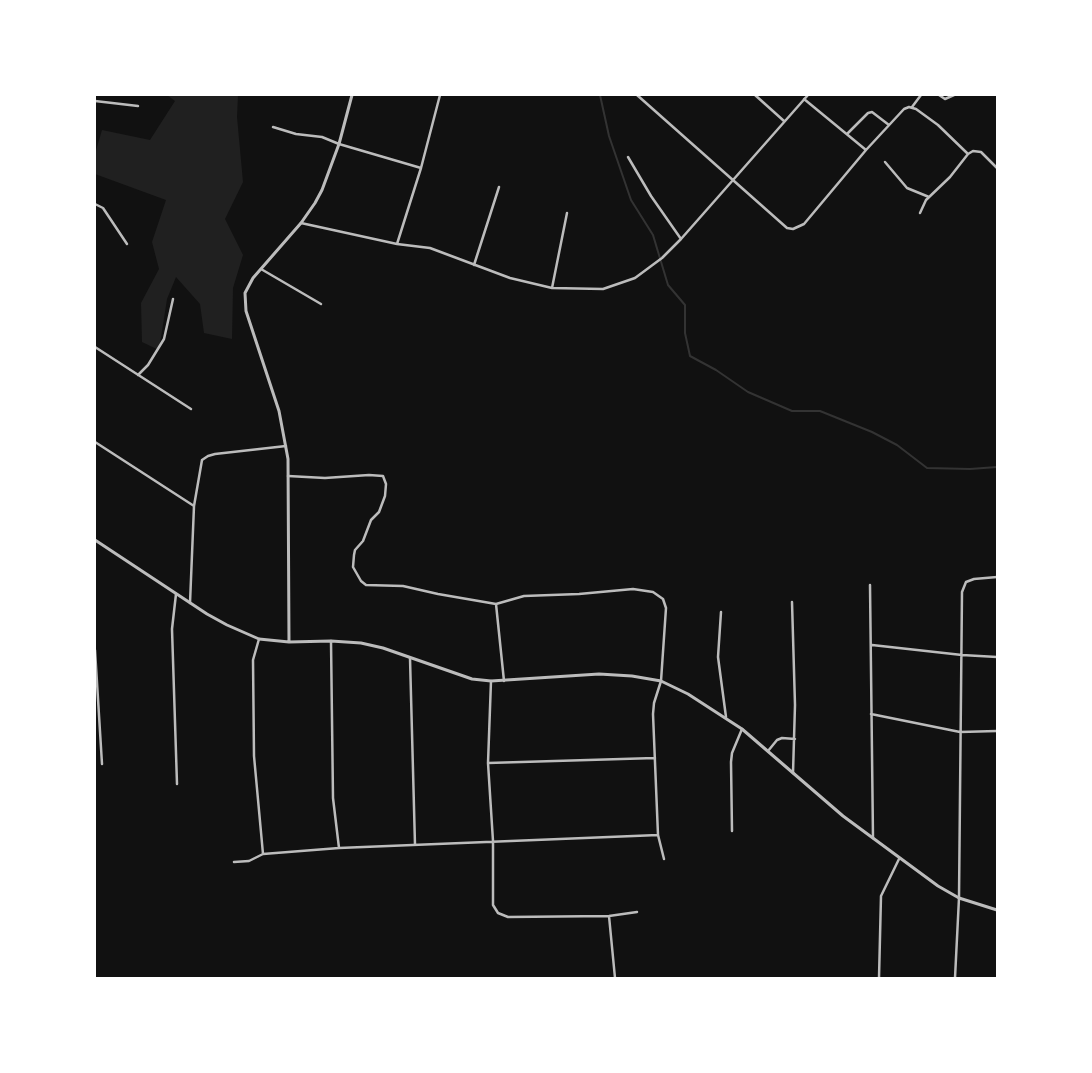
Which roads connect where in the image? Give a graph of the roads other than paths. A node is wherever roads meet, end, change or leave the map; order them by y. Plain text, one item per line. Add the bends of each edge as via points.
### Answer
1 (352, 95) edge
2 (440, 95) edge
3 (638, 95) edge
4 (755, 95) edge
5 (808, 95) edge
6 (921, 95) edge
7 (939, 95) edge
8 (954, 95) edge
9 (804, 99) junction
10 (95, 102) edge
11 (138, 106) dead end
12 (912, 107) junction
13 (784, 122) junction
14 (889, 125) junction
15 (273, 127) dead end
16 (847, 134) junction
17 (339, 144) junction
18 (866, 150) junction
19 (968, 154) junction
20 (628, 156) dead end
21 (886, 162) dead end
22 (421, 168) junction
23 (997, 168) edge
24 (734, 180) junction
25 (499, 187) dead end
26 (929, 197) junction
27 (95, 204) edge
28 (567, 213) dead end
29 (920, 213) dead end
30 (301, 223) junction
31 (681, 239) junction
32 (127, 244) dead end
33 (397, 244) junction
34 (474, 265) junction
35 (261, 269) junction
36 (552, 288) junction
37 (173, 299) dead end
38 (321, 304) dead end
39 (95, 347) edge
40 (138, 375) junction
41 (191, 410) dead end
42 (95, 442) edge
43 (286, 446) junction
44 (288, 476) junction
45 (194, 506) junction
46 (95, 540) edge
47 (997, 578) edge
48 (870, 585) dead end
49 (176, 594) junction
50 (792, 602) dead end
51 (190, 603) junction
52 (496, 604) junction
53 (721, 612) dead end
54 (259, 639) junction
55 (331, 641) junction
56 (289, 642) junction
57 (871, 645) junction
58 (95, 650) edge
59 (962, 655) junction
60 (997, 657) edge
61 (410, 658) junction
62 (491, 681) junction
63 (504, 681) junction
64 (661, 681) junction
65 (871, 714) junction
66 (726, 717) junction
67 (742, 729) junction
68 (997, 731) edge
69 (960, 732) junction
70 (795, 739) junction
71 (768, 751) junction
72 (655, 758) junction
73 (488, 763) junction
74 (102, 764) dead end
75 (793, 773) junction
76 (177, 784) dead end
77 (732, 830) dead end
78 (658, 835) junction
79 (873, 838) junction
80 (493, 841) junction
81 (415, 845) junction
82 (339, 848) junction
83 (263, 854) junction
84 (899, 859) junction
85 (664, 860) dead end
86 (234, 862) dead end
87 (959, 898) junction
88 (997, 910) edge
89 (637, 912) dead end
90 (610, 916) junction
91 (616, 978) edge
92 (879, 978) edge
93 (955, 978) edge

1 - 17 street
2 - 22 street
3 - 24 street
4 - 13 street
5 - 9 street
6 - 12 street
7 - 8 street via 945,99
9 - 13 street
9 - 16 street
10 - 11 street
12 - 14 street via 904,109
12 - 19 street via 938,125
13 - 24 street
14 - 16 street via 872,112
14 - 18 street
15 - 17 street via 322,137
16 - 18 street
17 - 22 street
17 - 30 street via 322,190
18 - 24 street via 804,224 792,229
19 - 23 street via 981,152
19 - 26 street
20 - 31 street
21 - 26 street via 907,188
22 - 33 street
24 - 31 street
25 - 34 street
26 - 29 street
27 - 32 street via 103,208
28 - 36 street
30 - 33 street
30 - 35 street
31 - 36 street via 635,278 603,289
33 - 34 street via 430,248
34 - 36 street
35 - 38 street
35 - 43 street via 245,293 245,304 279,411
37 - 40 street via 164,339
39 - 40 street
40 - 41 street
42 - 45 street
43 - 44 street
43 - 45 street via 204,458 200,462
44 - 52 street via 383,476 385,496 380,512 371,520 354,555 353,567 366,586 402,586
44 - 56 street
45 - 51 street
46 - 49 street
47 - 59 street via 974,579 963,586
48 - 57 street
49 - 51 street
49 - 76 street via 172,629
50 - 70 street
51 - 54 street via 227,626
52 - 63 street
52 - 64 street via 524,596 633,589 653,592 663,599 666,608
53 - 66 street via 718,657
54 - 56 street
54 - 83 street via 253,660 254,756
55 - 56 street
55 - 61 street via 376,646
55 - 82 street via 333,798
57 - 59 street
57 - 65 street
58 - 74 street
59 - 60 street
59 - 69 street
61 - 62 street via 472,679
61 - 81 street
62 - 63 street
62 - 73 street
63 - 64 street via 599,674
64 - 66 street
64 - 72 street via 654,702
65 - 69 street
65 - 79 street
66 - 67 street
67 - 71 street
67 - 77 street via 731,762
68 - 69 street
69 - 87 street
70 - 71 street via 782,738
70 - 75 street
71 - 75 street
72 - 73 street
72 - 78 street
73 - 80 street
75 - 79 street
78 - 80 street
78 - 85 street
79 - 84 street
80 - 81 street
80 - 90 street via 493,905 501,916
81 - 82 street
82 - 83 street
83 - 86 street via 249,861
84 - 87 street
84 - 92 street via 881,896
87 - 88 street
87 - 93 street
89 - 90 street
90 - 91 street

